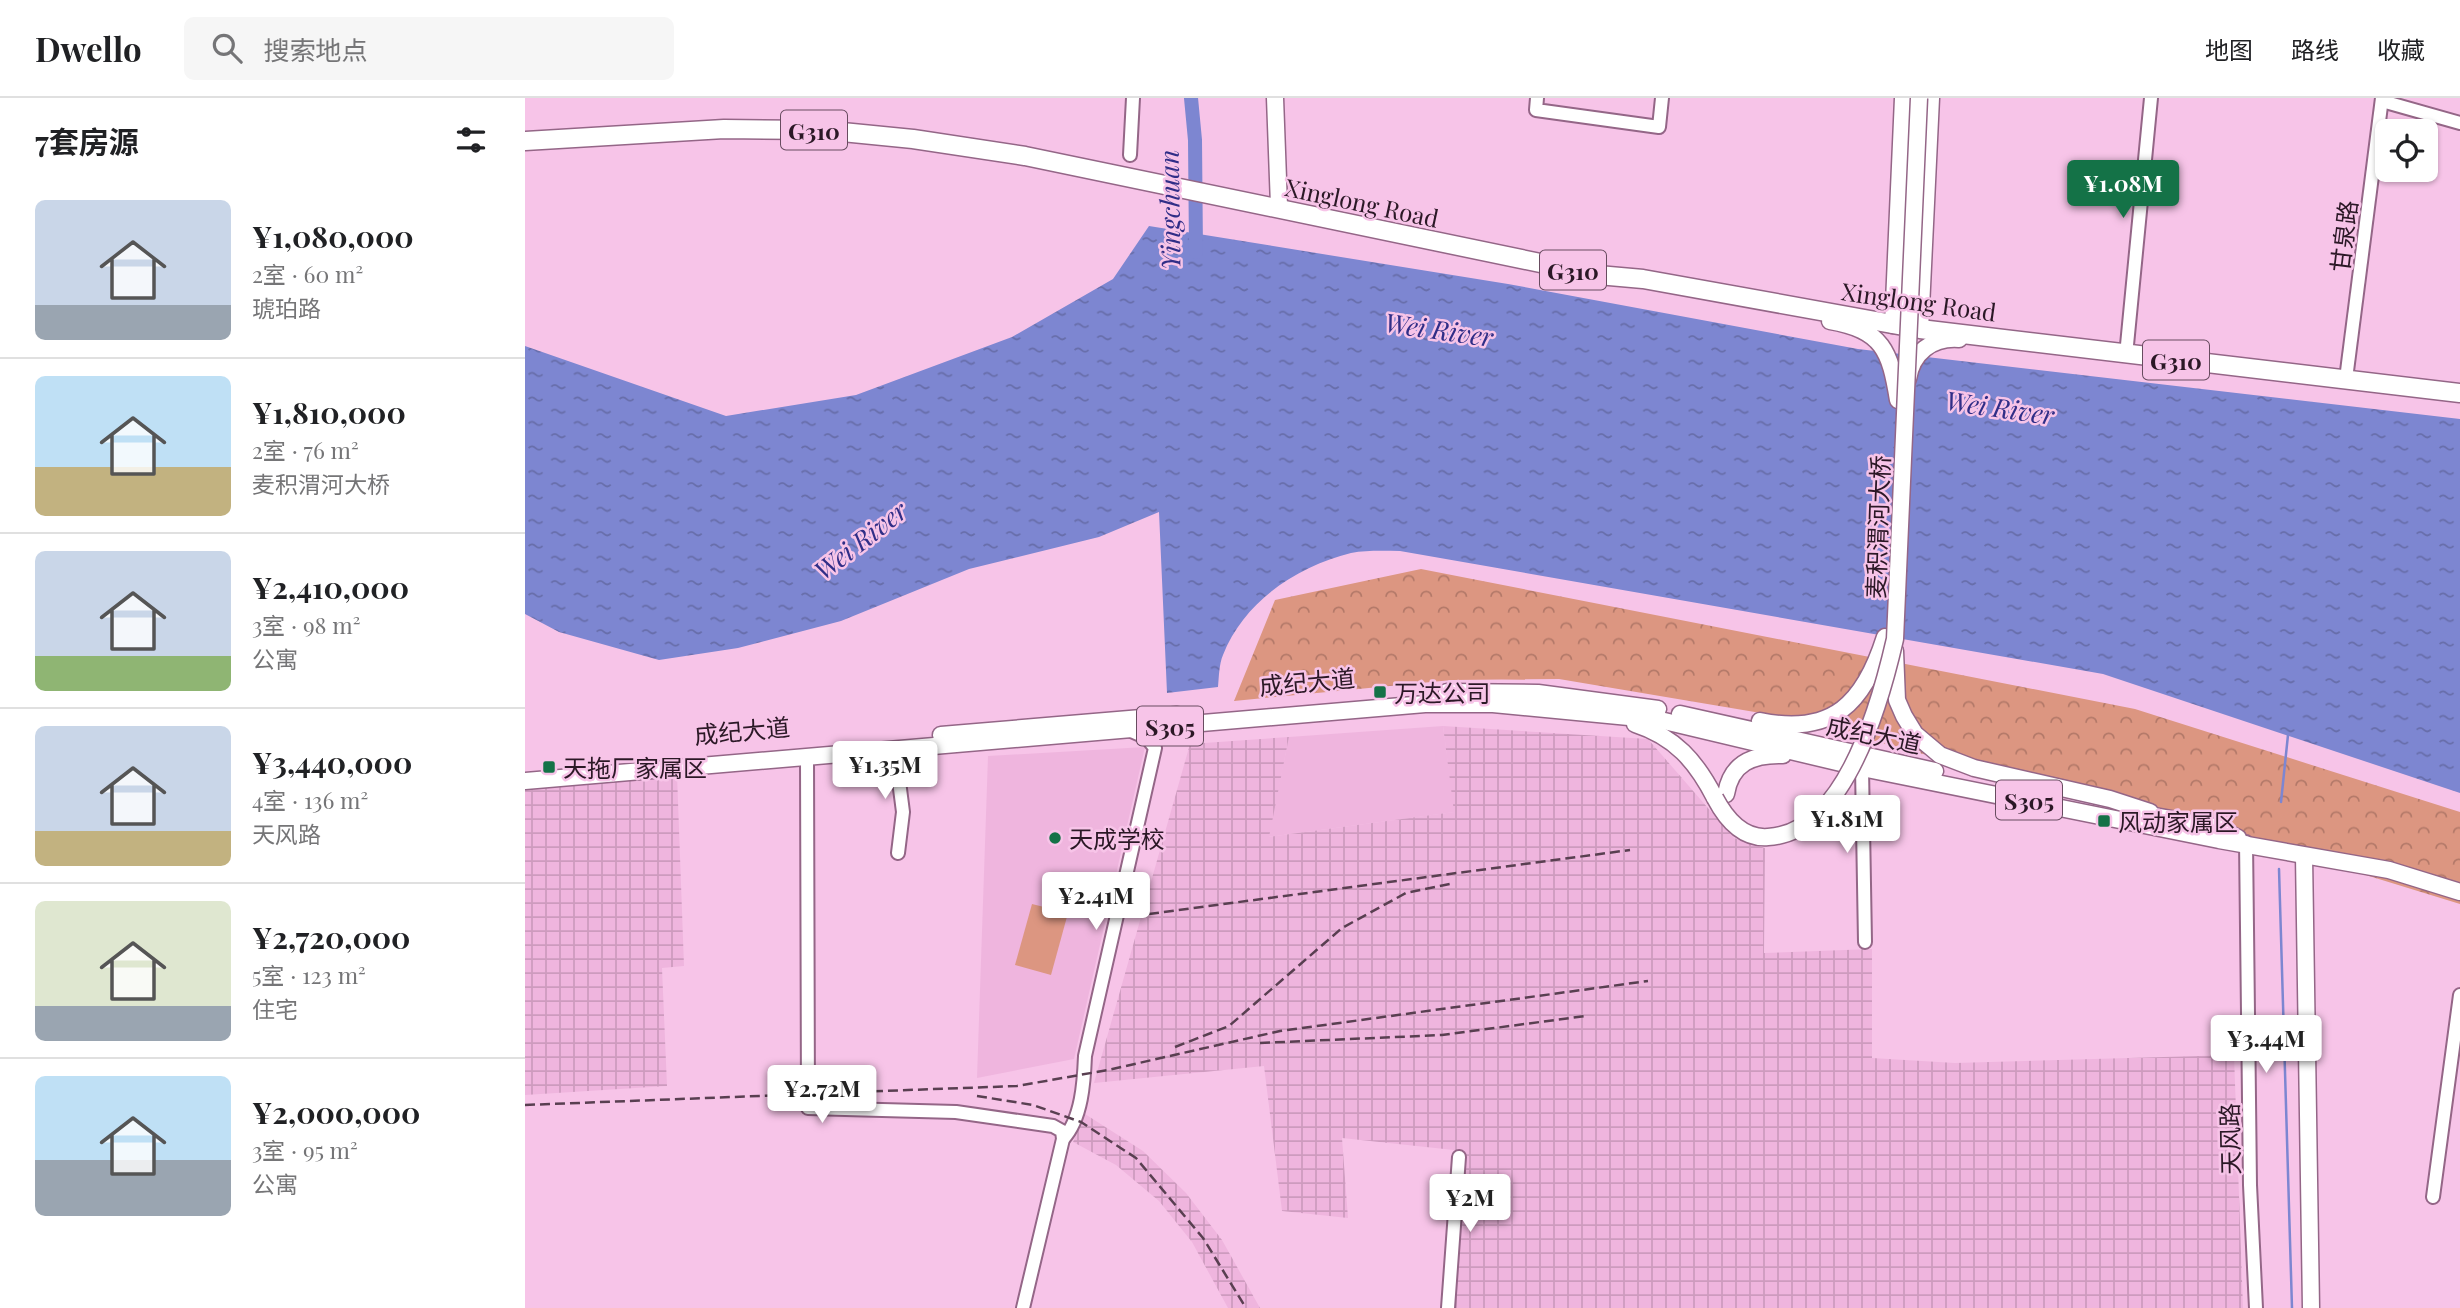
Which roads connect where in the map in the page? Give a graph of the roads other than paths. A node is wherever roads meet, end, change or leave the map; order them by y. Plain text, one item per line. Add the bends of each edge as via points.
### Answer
1 (1133, 98) edge
2 (1269, 98) edge
3 (1275, 98) edge
4 (1537, 98) edge
5 (1662, 98) edge
6 (1903, 98) edge
7 (1913, 98) edge
8 (1919, 98) edge
9 (1930, 98) edge
10 (2151, 98) edge
11 (2382, 99) edge
12 (2460, 123) edge
13 (525, 141) edge
14 (1130, 155) dead end
15 (1254, 204) junction
16 (1276, 206) junction
17 (1598, 275) junction
18 (1893, 319) junction
19 (1920, 324) junction
20 (2127, 345) junction
21 (2239, 369) junction
22 (2346, 375) junction
23 (2460, 385) edge
24 (2460, 393) edge
25 (1902, 400) junction
26 (1890, 638) junction
27 (1538, 693) junction
28 (1603, 713) junction
29 (1129, 730) junction
30 (895, 750) junction
31 (1811, 756) junction
32 (807, 758) junction
33 (1862, 768) junction
34 (525, 771) edge
35 (525, 781) edge
36 (1721, 796) junction
37 (2162, 816) junction
38 (2246, 842) junction
39 (898, 853) dead end
40 (2304, 856) junction
41 (2460, 892) edge
42 (1865, 942) dead end
43 (2460, 995) edge
44 (1063, 1139) junction
45 (1459, 1157) dead end
46 (2433, 1197) dead end
47 (1023, 1308) edge
48 (1448, 1308) edge
49 (2256, 1308) edge
50 (2311, 1308) edge

1 - 14 street
2 - 16 main road
3 - 16 main road
4 - 5 street via 1536,110 1659,127
6 - 18 main road
7 - 25 main road, 麦积渭河大桥
8 - 25 main road, 麦积渭河大桥, bridge
9 - 19 main road
10 - 20 street
11 - 12 street
11 - 22 street, 甘泉路
13 - 15 highway, G310 via 724,129 822,130 1025,156
15 - 16 highway, Xinglong Road
15 - 17 highway, Xinglong Road / G310
16 - 18 highway, Xinglong Road via 1335,210
17 - 18 highway, Xinglong Road / G310
17 - 25 main road via 1644,288 1842,323 1871,334 1888,355
18 - 19 highway, Xinglong Road
19 - 20 highway, Xinglong Road
19 - 21 highway, Xinglong Road / G310
20 - 22 highway, Xinglong Road
21 - 22 highway, Xinglong Road / G310
21 - 25 main road, bridge via 2143,362 1977,340 1940,340 1914,361
22 - 23 highway, Xinglong Road
22 - 24 highway, Xinglong Road / G310
25 - 26 main road, 麦积渭河大桥, bridge
26 - 27 main road via 1864,688 1842,710 1812,724 1779,725 1585,691
26 - 36 main road, 麦积渭河大桥, bridge via 1885,685 1865,741 1838,788 1809,821 1786,834 1753,836 1731,821
26 - 37 main road, bridge via 1897,700 1927,746 1954,762
27 - 34 main road, 成纪大道 via 1433,692
27 - 37 main road, 成纪大道 via 1664,710 1889,762
28 - 29 main road, 成纪大道 / S305 via 1457,702
28 - 31 main road, 成纪大道 / S305 via 1660,720
28 - 36 main road, 麦积渭河大桥 via 1655,731 1676,744
29 - 30 main road, 成纪大道 / S305
29 - 44 street via 1147,738 1155,748 1085,1056 1083,1085 1070,1131
30 - 32 main road, 成纪大道 / S305
30 - 39 street via 903,812
31 - 33 main road, 成纪大道 / S305
31 - 36 main road via 1754,757 1733,772
32 - 35 main road, 成纪大道 / S305
32 - 44 street via 808,1108 956,1112 1053,1126 1062,1131
33 - 38 main road, 成纪大道 / S305
33 - 42 street
37 - 38 main road, 成纪大道 via 2216,827
38 - 40 main road, 成纪大道 / S305
38 - 49 street, 天风路
40 - 41 main road, 成纪大道 / S305 via 2389,870
40 - 50 main road
43 - 46 street
44 - 47 street
45 - 48 street

